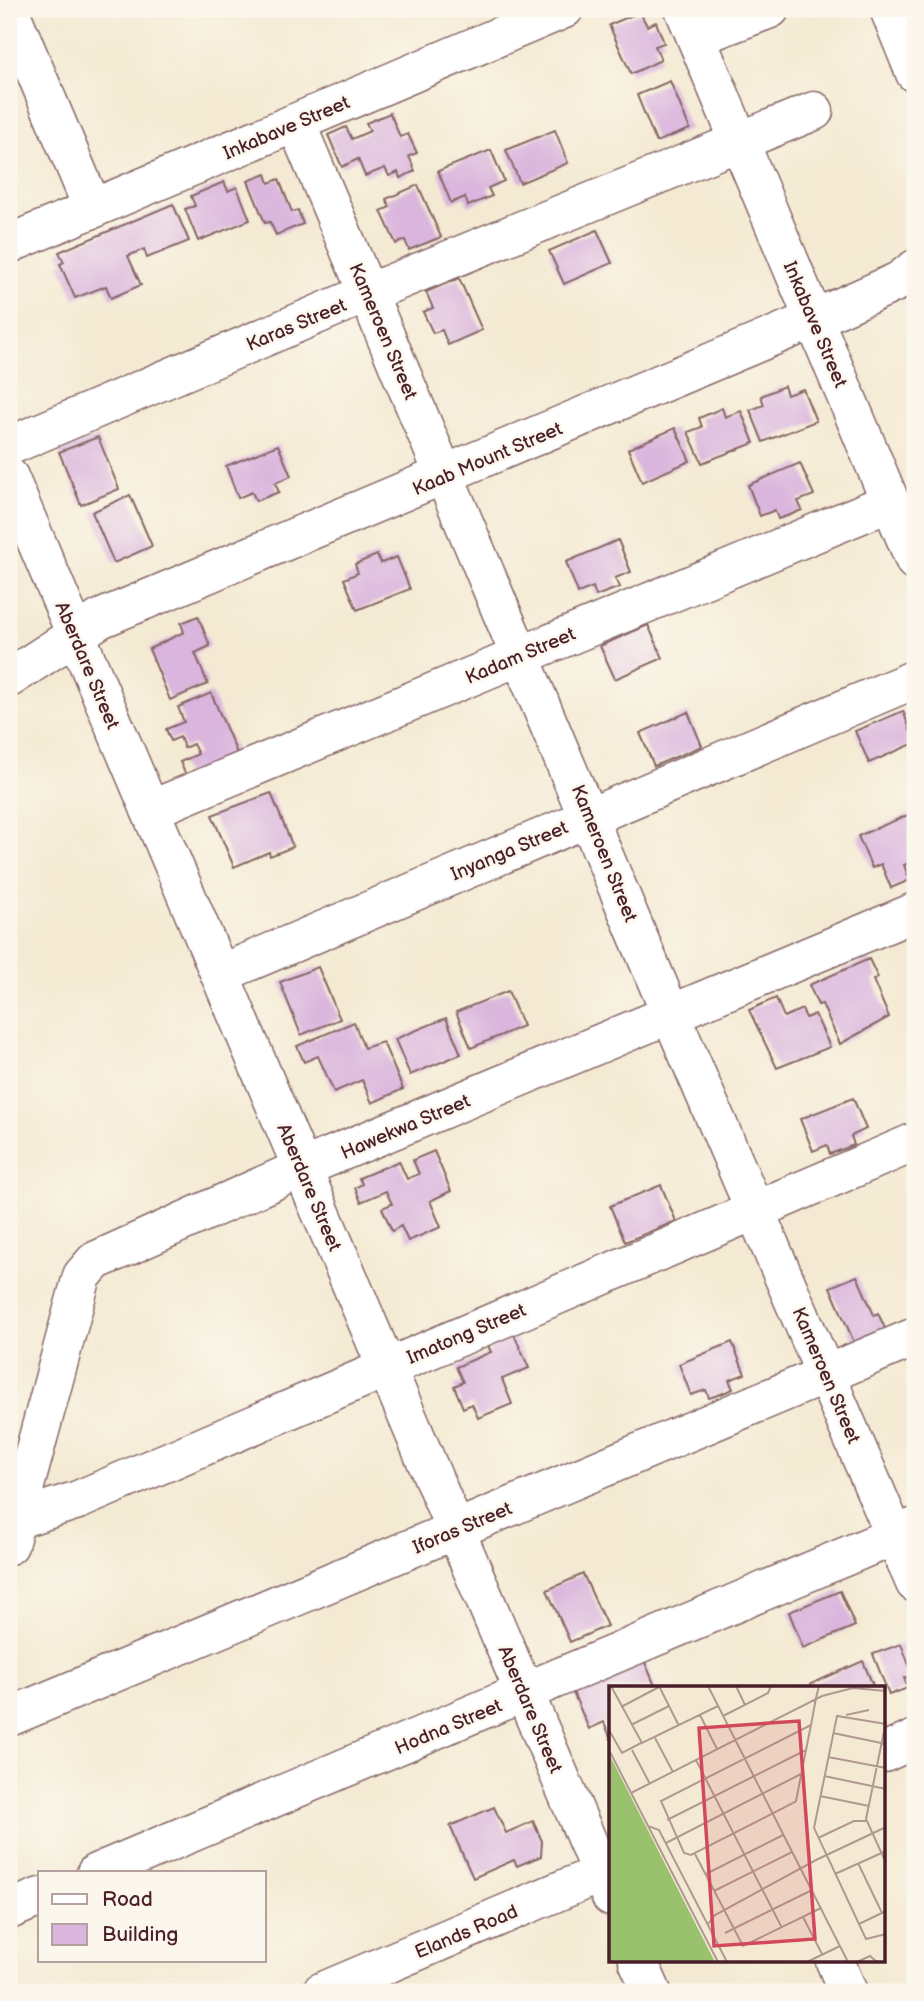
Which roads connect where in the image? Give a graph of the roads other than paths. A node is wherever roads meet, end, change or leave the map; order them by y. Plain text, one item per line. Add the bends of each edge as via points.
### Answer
1 (9, 9) edge
2 (564, 9) edge
3 (770, 9) edge
4 (889, 9) edge
5 (690, 23) edge
6 (915, 73) edge
7 (814, 111) dead end
8 (296, 123) junction
9 (739, 140) junction
10 (93, 209) junction
11 (9, 244) edge
12 (910, 276) edge
13 (368, 293) junction
14 (814, 319) junction
15 (9, 446) edge
16 (446, 476) junction
17 (9, 477) edge
18 (890, 502) junction
19 (915, 561) edge
20 (76, 636) junction
21 (522, 654) junction
22 (9, 678) edge
23 (915, 679) edge
24 (150, 810) junction
25 (589, 816) junction
26 (915, 912) edge
27 (220, 974) junction
28 (671, 1015) junction
29 (915, 1142) edge
30 (302, 1168) junction
31 (757, 1209) junction
32 (915, 1336) edge
33 (386, 1367) junction
34 (827, 1374) junction
35 (455, 1530) junction
36 (905, 1531) edge
37 (12, 1532) edge
38 (915, 1583) edge
39 (525, 1694) junction
40 (9, 1717) edge
41 (915, 1739) edge
42 (886, 1752) edge
43 (101, 1871) edge
44 (607, 1880) edge
45 (38, 1898) edge
46 (9, 1910) edge
47 (638, 1962) edge
48 (835, 1962) edge
49 (321, 1992) edge
50 (652, 1992) edge
51 (848, 1992) edge

1 - 10 street
2 - 8 street, Inkabave Street
3 - 5 street
4 - 6 street
5 - 9 street, Inkabave Street
7 - 9 street, Karas Street
8 - 10 street, Inkabave Street
8 - 13 street, Kameroen Street
9 - 13 street, Karas Street
9 - 14 street, Inkabave Street
10 - 11 street, Inkabave Street
12 - 14 street, Kaab Mount Street
13 - 15 street, Karas Street
13 - 16 street, Kameroen Street
14 - 16 street, Kaab Mount Street
14 - 18 street, Inkabave Street
16 - 20 street, Kaab Mount Street via 100,619
16 - 21 street, Kameroen Street
17 - 20 street, Aberdare Street
18 - 19 street, Inkabave Street
18 - 21 street, Kadam Street
20 - 22 street, Kaab Mount Street
20 - 24 street, Aberdare Street
21 - 24 street, Kadam Street
21 - 25 street, Kameroen Street
23 - 25 street, Inyanga Street
24 - 27 street, Aberdare Street
25 - 27 street, Inyanga Street
25 - 28 street, Kameroen Street
26 - 28 street, Hawekwa Street
27 - 30 street, Aberdare Street
28 - 30 street, Hawekwa Street
28 - 31 street, Kameroen Street
29 - 31 street, Imatong Street
30 - 33 street, Aberdare Street
30 - 37 street, Hawekwa Street via 88,1266
31 - 33 street, Imatong Street
31 - 34 street, Kameroen Street
32 - 34 street, Iforas Street
33 - 35 street, Aberdare Street
33 - 37 street, Imatong Street
34 - 35 street, Iforas Street
34 - 36 street, Kameroen Street
35 - 39 street, Aberdare Street
35 - 40 street, Iforas Street
36 - 38 street, Kameroen Street
36 - 39 street, Hodna Street
39 - 43 street, Hodna Street
39 - 44 street, Aberdare Street
41 - 42 street
44 - 49 street, Elands Road
45 - 46 street
47 - 50 street
48 - 51 street

